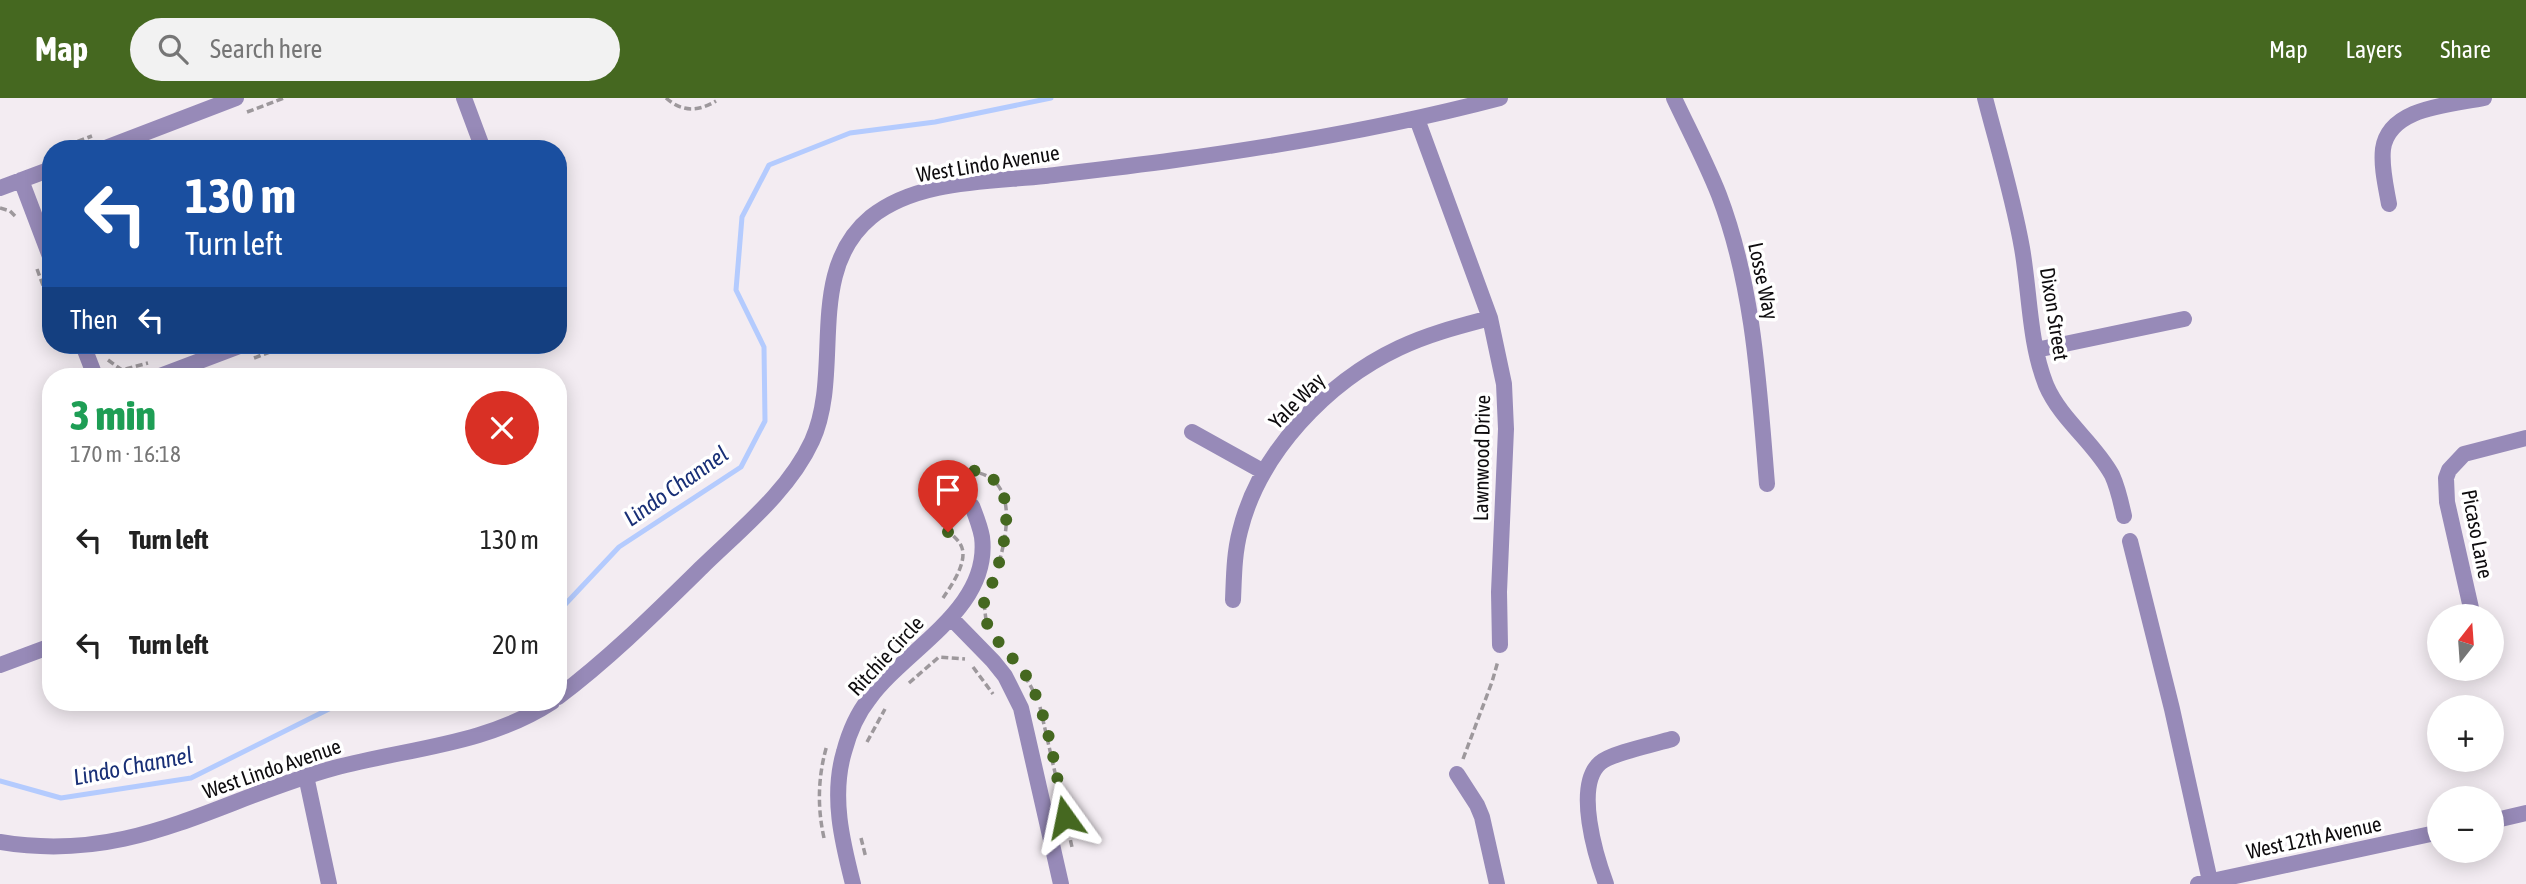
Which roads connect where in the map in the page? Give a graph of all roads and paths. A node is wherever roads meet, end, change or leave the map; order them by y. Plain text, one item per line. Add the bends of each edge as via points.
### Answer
1 (236, 98) edge
2 (464, 98) edge
3 (666, 98) edge
4 (1500, 98) edge
5 (1674, 98) edge
6 (1985, 98) edge
7 (2484, 98) edge
8 (716, 101) dead end
9 (1417, 119) junction
10 (126, 140) edge
11 (480, 140) edge
12 (42, 172) edge
13 (21, 180) junction
14 (0, 188) edge
15 (2389, 204) dead end
16 (42, 235) edge
17 (1490, 318) junction
18 (2185, 319) dead end
19 (2036, 350) junction
20 (218, 354) edge
21 (106, 358) dead end
22 (137, 368) dead end
23 (181, 368) edge
24 (1192, 432) dead end
25 (2526, 438) edge
26 (1264, 472) junction
27 (1767, 484) dead end
28 (972, 506) dead end
29 (2124, 516) dead end
30 (2130, 541) dead end
31 (997, 570) dead end
32 (988, 593) dead end
33 (942, 599) dead end
34 (1233, 600) dead end
35 (2471, 604) edge
36 (951, 618) junction
37 (990, 632) dead end
38 (1500, 645) joint
39 (42, 649) edge
40 (0, 665) edge
41 (1021, 669) dead end
42 (903, 688) dead end
43 (567, 690) edge
44 (891, 701) dead end
45 (998, 702) dead end
46 (536, 711) edge
47 (830, 736) dead end
48 (1672, 739) dead end
49 (863, 750) dead end
50 (1457, 774) joint
51 (306, 776) junction
52 (2526, 814) edge
53 (2504, 819) edge
54 (861, 835) dead end
55 (2427, 835) edge
56 (0, 842) edge
57 (824, 842) dead end
58 (1074, 857) dead end
59 (867, 863) dead end
60 (2204, 883) edge
61 (329, 884) edge
62 (853, 884) edge
63 (1061, 884) edge
64 (1497, 884) edge
65 (1606, 884) edge

1 - 10 street
2 - 11 street
3 - 8 path via 690,110
4 - 9 street, West Lindo Avenue
5 - 27 street, Losse Way via 1719,195 1739,264 1753,339
6 - 19 street, Dixon Street via 2018,229
7 - 15 street via 2409,115 2392,128 2383,152
9 - 17 street, Lawnwood Drive
9 - 43 street, West Lindo Avenue via 1174,160 952,186 881,210 856,232 836,271 826,396 816,432 800,464 775,496 654,614
12 - 13 street
13 - 14 street
13 - 16 street
17 - 26 street, Yale Way via 1399,347 1366,368 1299,422
17 - 38 street, Lawnwood Drive via 1506,406
18 - 19 street
19 - 29 street, Dixon Street via 2055,402 2112,476
20 - 23 street
21 - 22 path via 117,368
24 - 26 street
25 - 35 street, Picaso Lane via 2464,454 2446,478 2447,502
26 - 34 street, Yale Way via 1240,529
28 - 36 street, Ritchie Circle via 982,538 979,565 968,594
30 - 60 street via 2172,709
31 - 33 path via 1004,536 1003,493 989,476 974,471 958,474 945,483 937,503 939,519 957,539 963,554
32 - 37 path via 984,603
36 - 62 street, Ritchie Circle via 881,684 850,733 838,788
36 - 63 street via 999,669 1021,708
38 - 50 path via 1492,682
39 - 40 street
41 - 58 path via 1043,717
42 - 45 path via 939,657 963,657
44 - 49 path
46 - 51 street, West Lindo Avenue via 488,733
47 - 57 path via 819,794
48 - 65 street via 1609,758 1593,773 1590,819
50 - 64 street via 1482,817
51 - 56 street, West Lindo Avenue via 181,824 127,839 64,847
51 - 61 street
52 - 53 street
54 - 59 path
55 - 60 street, West 12th Avenue

